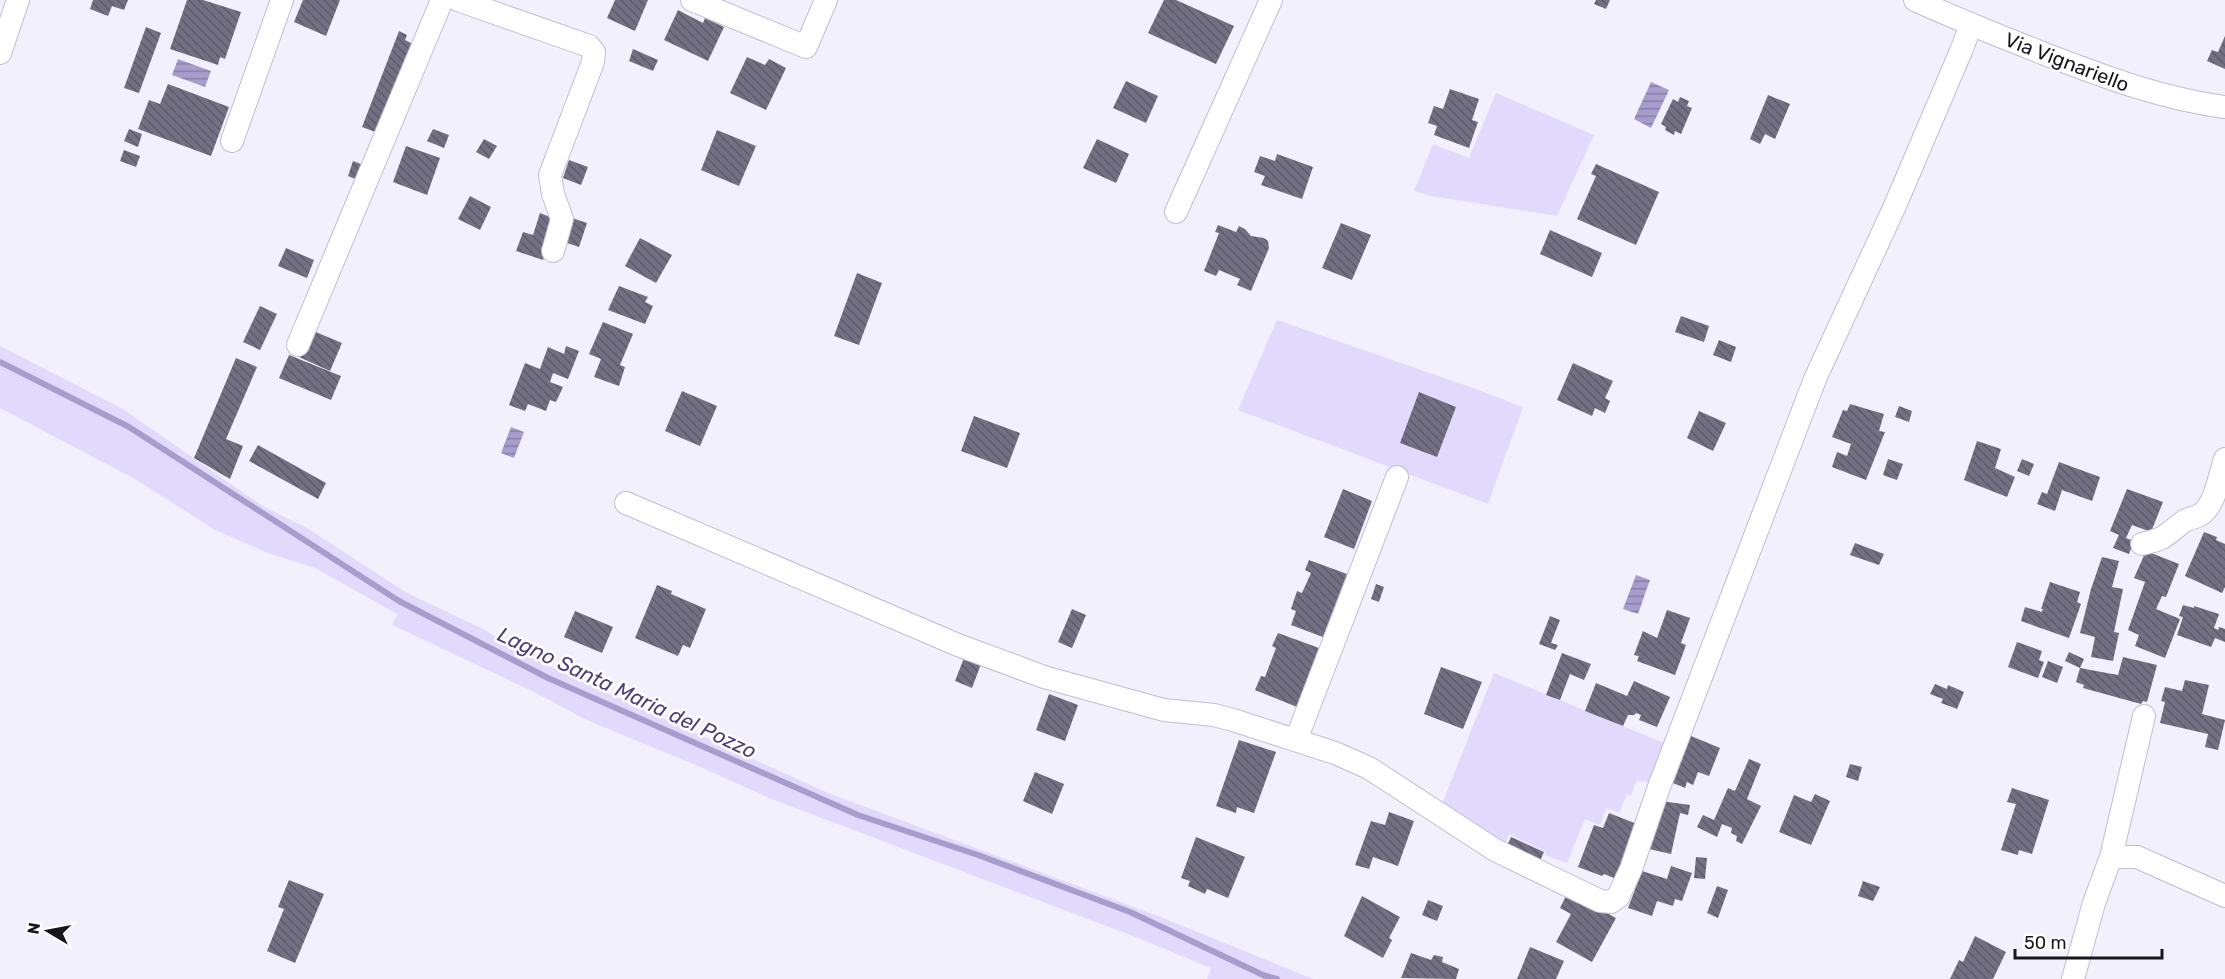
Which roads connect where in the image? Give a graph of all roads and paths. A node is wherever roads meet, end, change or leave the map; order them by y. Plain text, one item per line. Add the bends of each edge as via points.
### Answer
1 (18, 0) edge
2 (282, 0) edge
3 (442, 0) edge
4 (458, 0) edge
5 (692, 0) edge
6 (826, 0) edge
7 (1271, 0) edge
8 (1915, 0) edge
9 (1971, 25) junction
10 (0, 53) edge
11 (2225, 107) edge
12 (232, 141) dead end
13 (1176, 212) dead end
14 (553, 250) dead end
15 (298, 345) dead end
16 (2225, 459) edge
17 (1397, 477) dead end
18 (626, 503) dead end
19 (2142, 544) dead end
20 (2144, 716) dead end
21 (1296, 740) junction
22 (2111, 856) junction
23 (2225, 896) edge
24 (2073, 979) edge

1 - 10 street
2 - 12 street
3 - 15 street
4 - 14 street via 589,46 594,52 550,175 562,219
5 - 6 street via 806,47
7 - 13 street
8 - 9 street, Via Vignariello
9 - 11 street, Via Vignariello via 2154,94
9 - 21 street via 1899,198 1815,379 1618,897 1611,902 1600,901 1525,865 1460,829 1369,768
16 - 19 street via 2205,510 2163,539
17 - 21 street
18 - 21 street via 958,645 1044,677 1164,710 1214,715
20 - 22 street
22 - 23 street via 2137,857
22 - 24 street

